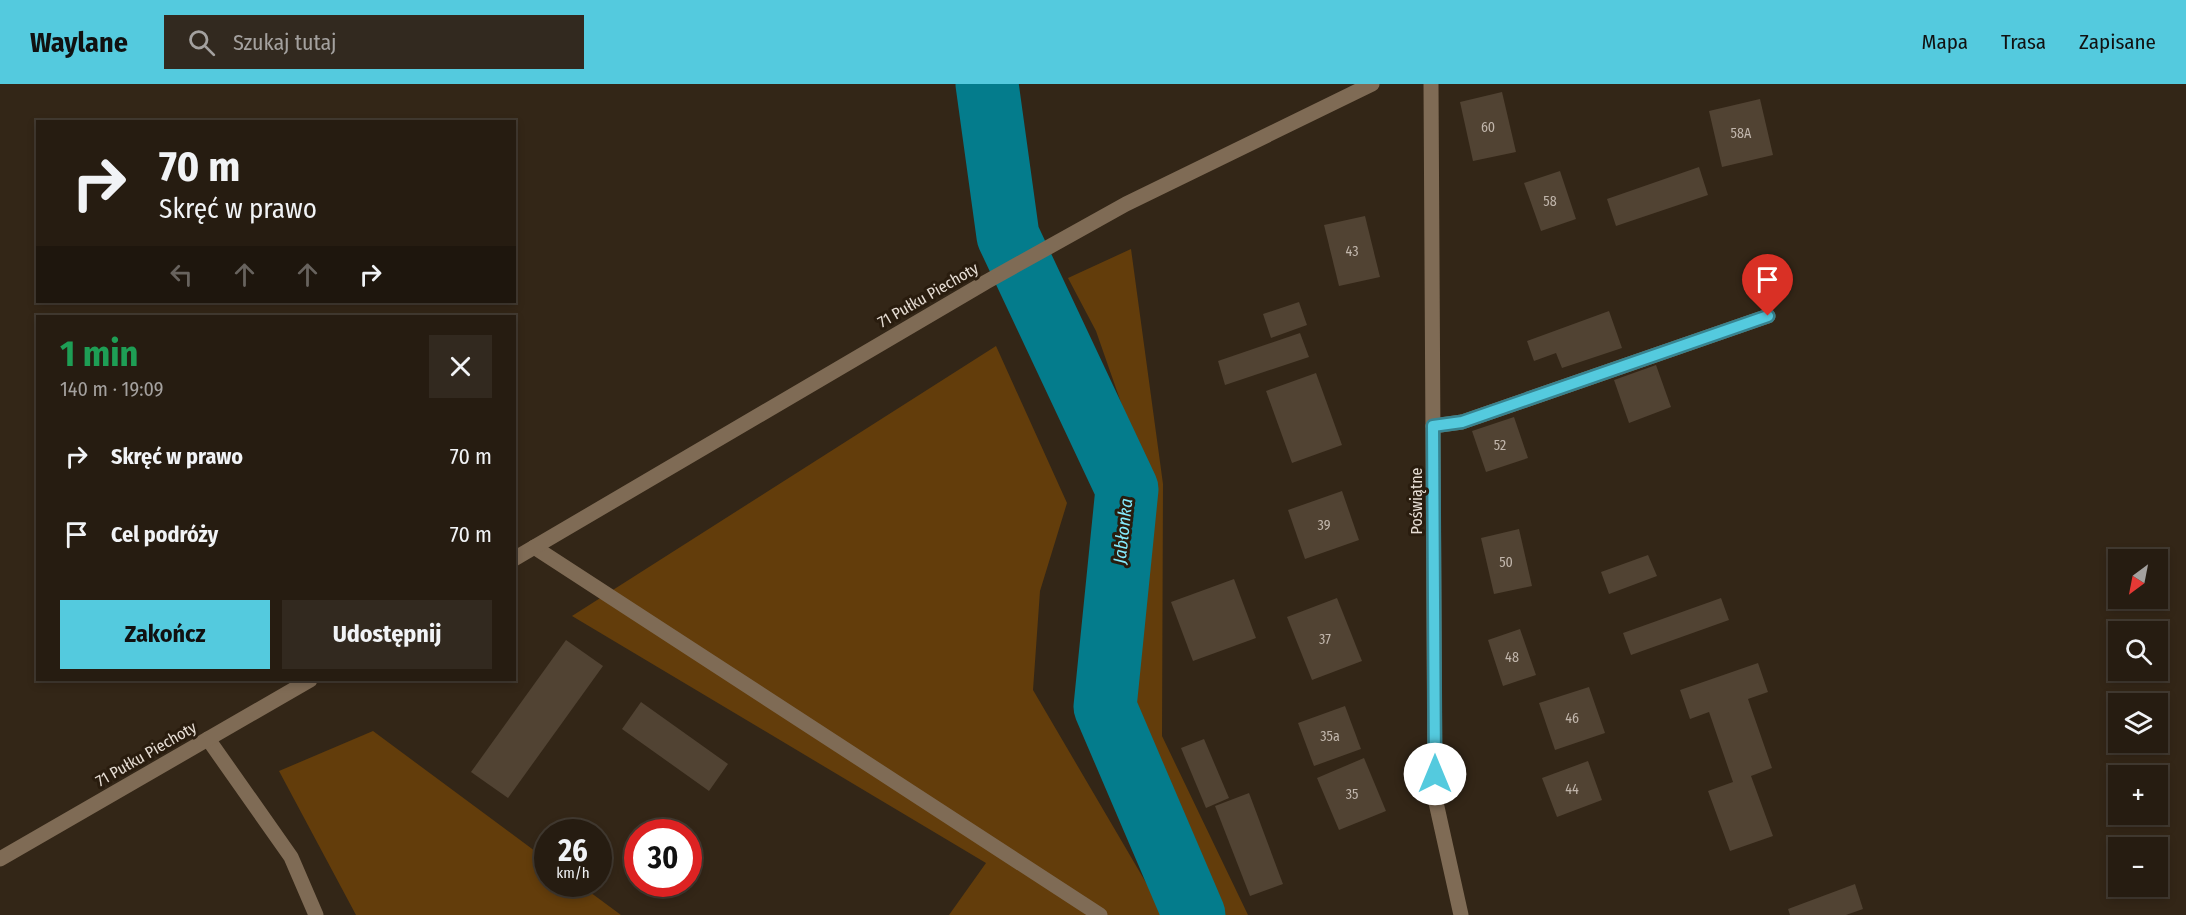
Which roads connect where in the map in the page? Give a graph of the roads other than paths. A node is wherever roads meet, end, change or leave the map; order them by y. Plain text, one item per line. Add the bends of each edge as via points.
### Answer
1 (1372, 84) edge
2 (1431, 84) edge
3 (1768, 316) dead end
4 (1433, 426) junction
5 (534, 547) junction
6 (516, 558) edge
7 (308, 681) edge
8 (208, 739) junction
9 (0, 859) edge
10 (316, 915) edge
11 (1100, 915) edge
12 (1461, 915) edge

1 - 5 street, 71 Pułku Piechoty via 1126,204
2 - 4 street, Poświątne
3 - 4 street via 1462,422
4 - 12 street, Poświątne via 1435,798
5 - 6 street, 71 Pułku Piechoty
5 - 11 street
7 - 8 street, 71 Pułku Piechoty
8 - 9 street, 71 Pułku Piechoty
8 - 10 street via 291,857

